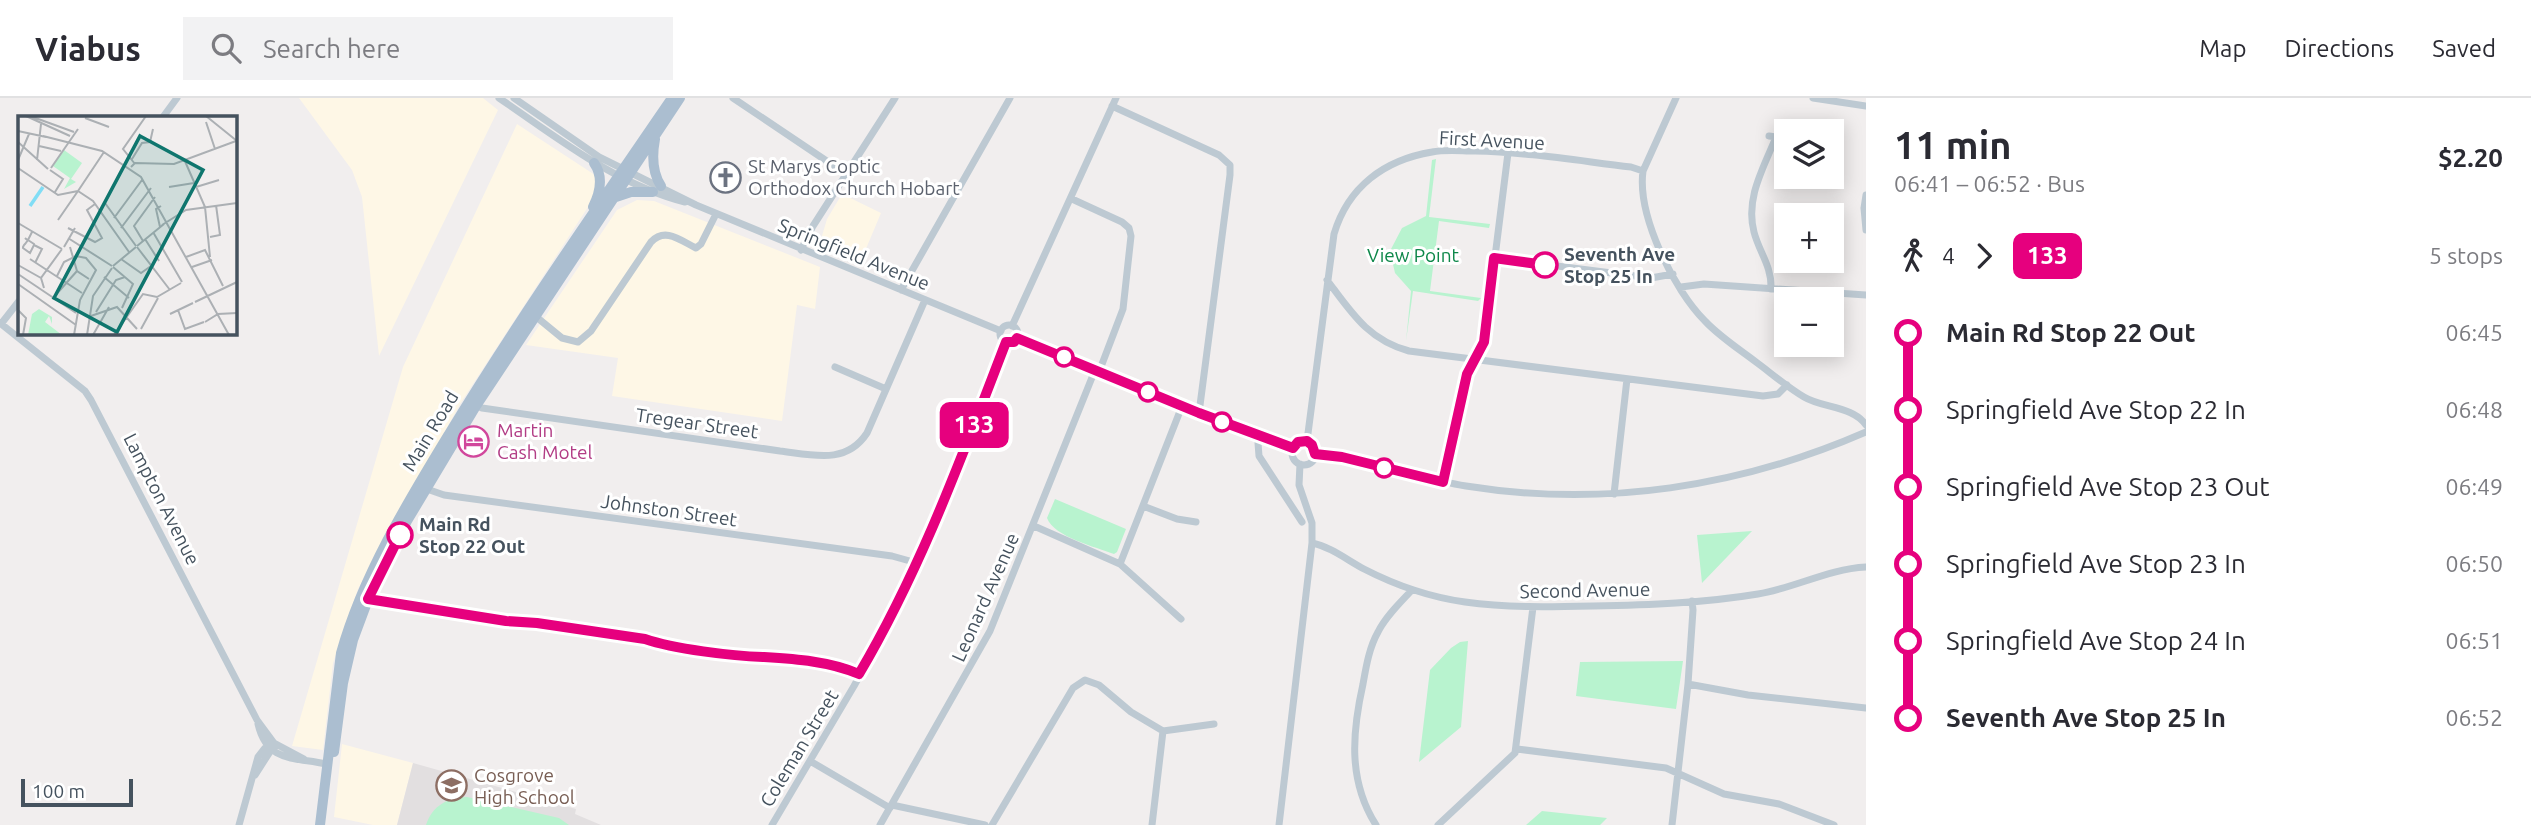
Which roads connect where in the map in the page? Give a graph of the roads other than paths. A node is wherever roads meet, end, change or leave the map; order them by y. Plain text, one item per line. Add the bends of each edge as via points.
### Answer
1 (177, 98) edge
2 (499, 98) edge
3 (513, 98) edge
4 (672, 98) edge
5 (680, 98) edge
6 (733, 98) edge
7 (895, 98) edge
8 (1010, 98) edge
9 (1676, 98) edge
10 (1813, 98) edge
11 (1114, 102) edge
12 (1866, 106) edge
13 (164, 116) edge
14 (657, 132) junction
15 (1774, 144) edge
16 (1508, 153) junction
17 (594, 163) junction
18 (1643, 171) junction
19 (625, 174) junction
20 (846, 174) junction
21 (657, 189) junction
22 (1866, 195) edge
23 (614, 198) junction
24 (1072, 199) junction
25 (716, 214) junction
26 (582, 230) junction
27 (1866, 230) edge
28 (801, 250) junction
29 (1494, 258) junction
30 (1673, 274) junction
31 (1327, 280) junction
32 (1681, 287) junction
33 (1771, 289) junction
34 (901, 290) junction
35 (1866, 295) edge
36 (925, 300) junction
37 (18, 302) edge
38 (531, 313) junction
39 (0, 324) edge
40 (1012, 326) junction
41 (1001, 331) junction
42 (1017, 338) junction
43 (1006, 342) junction
44 (1476, 358) junction
45 (835, 367) dead end
46 (1097, 371) junction
47 (1627, 379) junction
48 (1787, 385) junction
49 (886, 389) junction
50 (472, 404) junction
51 (1182, 406) junction
52 (1199, 413) junction
53 (1866, 425) edge
54 (1866, 432) edge
55 (1260, 437) junction
56 (1307, 441) junction
57 (1293, 448) junction
58 (1315, 454) junction
59 (1300, 464) junction
60 (1443, 482) junction
61 (421, 487) junction
62 (1614, 494) junction
63 (1143, 506) junction
64 (1196, 522) dead end
65 (1302, 522) dead end
66 (1034, 526) junction
67 (1312, 543) junction
68 (917, 563) junction
69 (1120, 564) junction
70 (1866, 567) edge
71 (1412, 590) junction
72 (365, 597) junction
73 (1692, 601) junction
74 (1532, 607) junction
75 (1181, 619) dead end
76 (859, 674) junction
77 (1688, 684) junction
78 (1866, 708) edge
79 (257, 720) junction
80 (1214, 724) dead end
81 (259, 731) junction
82 (1163, 732) junction
83 (271, 747) junction
84 (1517, 749) junction
85 (810, 761) junction
86 (255, 764) junction
87 (330, 765) junction
88 (1678, 772) junction
89 (252, 782) junction
90 (891, 806) junction
91 (239, 825) edge
92 (320, 825) edge
93 (326, 825) edge
94 (772, 825) edge
95 (880, 825) edge
96 (985, 825) edge
97 (992, 825) edge
98 (1152, 825) edge
99 (1279, 825) edge
100 (1376, 825) edge
101 (1438, 825) edge
102 (1672, 825) edge
103 (1833, 825) edge

1 - 13 street
2 - 17 street
3 - 19 street
4 - 19 main road, Main Road
5 - 14 main road, Main Road
6 - 20 street
7 - 20 street
8 - 34 street
9 - 18 street
10 - 12 street
11 - 24 street
11 - 52 street via 1219,155 1230,165
14 - 19 main road, Main Road
14 - 21 main road via 653,158
15 - 33 street via 1751,207
16 - 18 street, First Avenue
16 - 29 street
16 - 31 street, First Avenue via 1431,152 1370,178 1342,213
17 - 19 street
17 - 26 main road via 600,173 598,197
18 - 30 street via 1646,216
19 - 21 street, Springfield Avenue
19 - 23 main road, Main Road
19 - 26 main road, Main Road
20 - 28 street
21 - 23 main road
21 - 25 street, Springfield Avenue
22 - 27 street
23 - 38 main road, Main Road
24 - 40 street
24 - 46 street, Leonard Avenue via 1122,222 1131,236 1123,309
25 - 28 street, Springfield Avenue
25 - 38 street via 696,248 658,234 578,342 562,338
26 - 38 main road, Main Road
28 - 34 street, Springfield Avenue
29 - 30 street via 1651,278
29 - 44 street via 1485,337
30 - 32 street
31 - 44 street via 1361,325 1389,345
31 - 56 street, First Avenue
32 - 33 street via 1704,284
32 - 48 street via 1713,329
33 - 35 street
34 - 36 street, Springfield Avenue
36 - 41 street, Springfield Avenue
36 - 49 street, Tregear Street
37 - 39 street
38 - 50 main road, Main Road
39 - 79 street, Lampton Avenue via 91,400
40 - 41 street
40 - 42 street
41 - 43 street
42 - 43 street
42 - 46 street
43 - 68 street, Coleman Street
44 - 47 street
44 - 60 street via 1467,374
45 - 49 street
46 - 51 street
46 - 66 street, Leonard Avenue
47 - 48 street via 1763,396 1778,394
47 - 62 street
48 - 53 street via 1814,402 1854,414
49 - 50 street, Tregear Street via 863,439 833,456
50 - 61 main road, Main Road
51 - 52 street
51 - 63 street
52 - 55 street
54 - 62 street via 1741,475
55 - 57 street
55 - 65 street via 1259,456
56 - 57 street
56 - 58 street
57 - 59 street
58 - 59 street via 1310,463
58 - 60 street
59 - 67 street via 1299,485 1312,523
60 - 62 street via 1516,493
61 - 68 street, Johnston Street via 444,495
61 - 72 main road, Main Road
63 - 64 street
63 - 69 street
66 - 69 street
66 - 90 street, Leonard Avenue via 984,643
67 - 71 street, Second Avenue
67 - 99 street
68 - 76 street, Coleman Street
69 - 75 street
70 - 73 street, Second Avenue via 1842,569 1772,591
71 - 74 street, Second Avenue via 1465,602
71 - 100 street via 1383,623 1373,643 1354,729 1356,774
72 - 76 street via 715,652 781,657
72 - 87 main road, Main Road via 347,661
73 - 74 street, Second Avenue
73 - 77 street
74 - 84 street
76 - 85 street, Coleman Street
77 - 78 street
77 - 88 street
79 - 81 street, Lampton Avenue
79 - 83 street, Lampton Avenue
80 - 82 street
81 - 83 street, Lampton Avenue
81 - 86 street
82 - 97 street via 1100,685 1085,680 1073,688
82 - 98 street
83 - 86 street via 261,751
83 - 87 street via 286,758
83 - 89 street
84 - 88 street via 1655,765
84 - 101 street
85 - 90 street
85 - 94 street, Coleman Street
86 - 89 street
87 - 92 main road, Main Road
87 - 93 main road, Main Road
88 - 102 street
88 - 103 street via 1724,794 1779,804
89 - 91 street
90 - 95 street, Leonard Avenue
90 - 96 street

